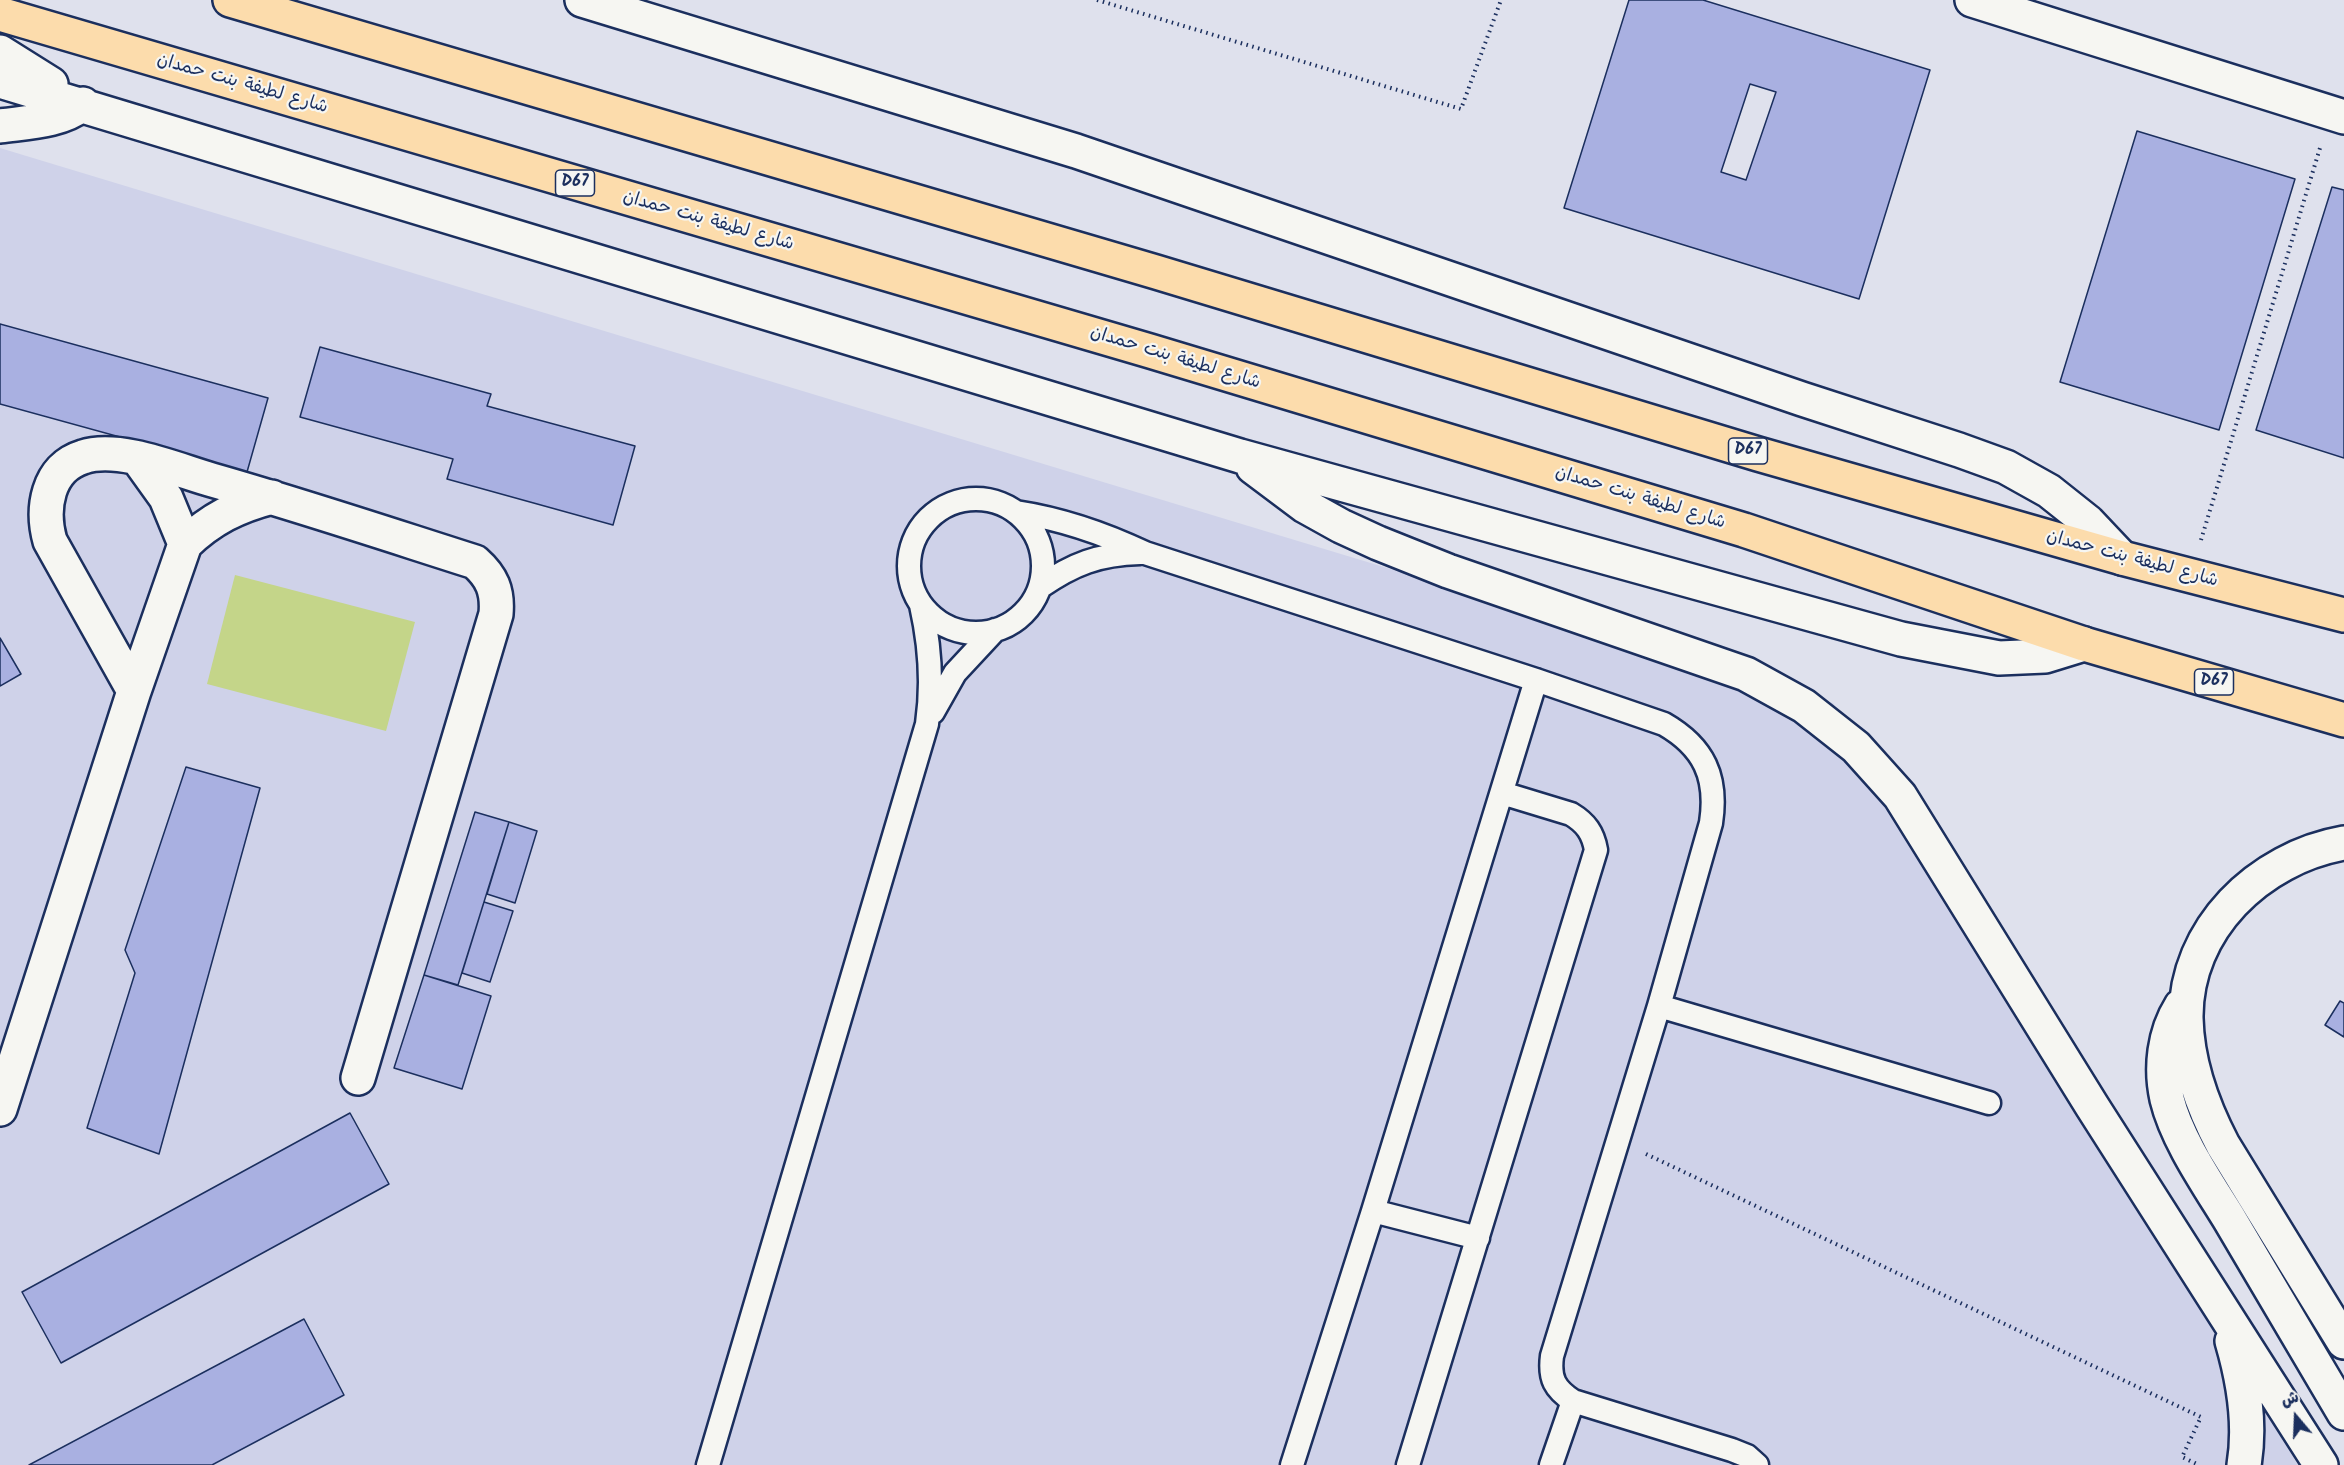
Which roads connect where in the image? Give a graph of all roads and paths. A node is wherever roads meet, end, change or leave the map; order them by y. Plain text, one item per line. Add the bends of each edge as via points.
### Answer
1 (230, 0) edge
2 (582, 0) edge
3 (1097, 0) edge
4 (1501, 0) edge
5 (1972, 0) edge
6 (0, 14) edge
7 (0, 52) edge
8 (0, 81) edge
9 (83, 104) junction
10 (2337, 115) edge
11 (0, 126) edge
12 (1240, 456) junction
13 (138, 459) junction
14 (272, 497) junction
15 (1016, 512) junction
16 (185, 544) junction
17 (1145, 553) junction
18 (2122, 558) junction
19 (2191, 576) junction
20 (1040, 587) junction
21 (921, 605) junction
22 (2344, 615) edge
23 (995, 630) junction
24 (2084, 644) junction
25 (1536, 680) junction
26 (134, 691) junction
27 (2344, 720) edge
28 (927, 724) junction
29 (1502, 793) junction
30 (2344, 843) edge
31 (2188, 994) junction
32 (1659, 1006) junction
33 (358, 1078) dead end
34 (1989, 1103) dead end
35 (0, 1109) edge
36 (1617, 1141) junction
37 (1373, 1211) junction
38 (1478, 1238) junction
39 (2214, 1298) junction
40 (2344, 1342) edge
41 (1573, 1401) junction
42 (2344, 1413) edge
43 (708, 1465) edge
44 (1292, 1465) edge
45 (1408, 1465) edge
46 (1551, 1465) edge
47 (1757, 1465) edge
48 (2199, 1465) edge
49 (2244, 1465) edge
50 (2321, 1465) edge

1 - 18 main road, شارع لطيفة بنت حمدان / D67 via 1156,272 1758,454
2 - 18 street via 1076,151 2006,467 2049,491 2088,522
3 - 4 path via 1461,109
5 - 10 street
6 - 24 main road, شارع لطيفة بنت حمدان / D67 via 1150,351 1744,530
7 - 9 street
8 - 9 street
9 - 11 street via 54,119
9 - 12 street
10 - 19 path
12 - 24 street via 1901,639 1999,658 2045,656
12 - 39 street via 1280,488 1341,526 1448,571 1746,674 1804,706 1856,747 1900,796
13 - 14 street
13 - 16 street via 166,498
13 - 26 street via 120,455 83,457 66,466 53,481 44,510 50,541
14 - 16 street via 221,515
14 - 33 street via 475,562 494,584 497,599 496,614
15 - 17 lane via 1084,527
15 - 20 lane via 1031,527 1041,546
15 - 21 lane via 998,502 976,499 956,502 937,511 912,544 908,565 911,586
16 - 26 street
17 - 20 lane via 1087,561
17 - 25 lane
18 - 19 main road, شارع لطيفة بنت حمدان / D67
19 - 22 main road, شارع لطيفة بنت حمدان / D67
20 - 23 lane via 1030,606 1015,621
21 - 23 lane via 935,620 954,630
21 - 28 lane via 931,664
23 - 28 lane via 956,673
24 - 27 main road, شارع لطيفة بنت حمدان / D67
25 - 29 lane
25 - 32 lane via 1664,724 1681,734 1706,765 1713,793 1711,823
26 - 35 street
28 - 43 lane
29 - 37 lane
29 - 38 lane via 1581,820 1594,838 1596,850
30 - 31 street via 2278,866 2234,900 2204,944
31 - 40 street via 2189,1050 2208,1116
31 - 42 street via 2169,1033 2164,1054 2163,1075 2172,1118
32 - 34 lane
32 - 36 lane
36 - 41 lane via 1552,1356 1552,1382
36 - 48 path via 2201,1417 2182,1457
37 - 38 lane
37 - 44 lane
38 - 45 lane
39 - 49 street via 2240,1368 2248,1441
39 - 50 street
41 - 46 lane
41 - 47 lane via 1732,1450

